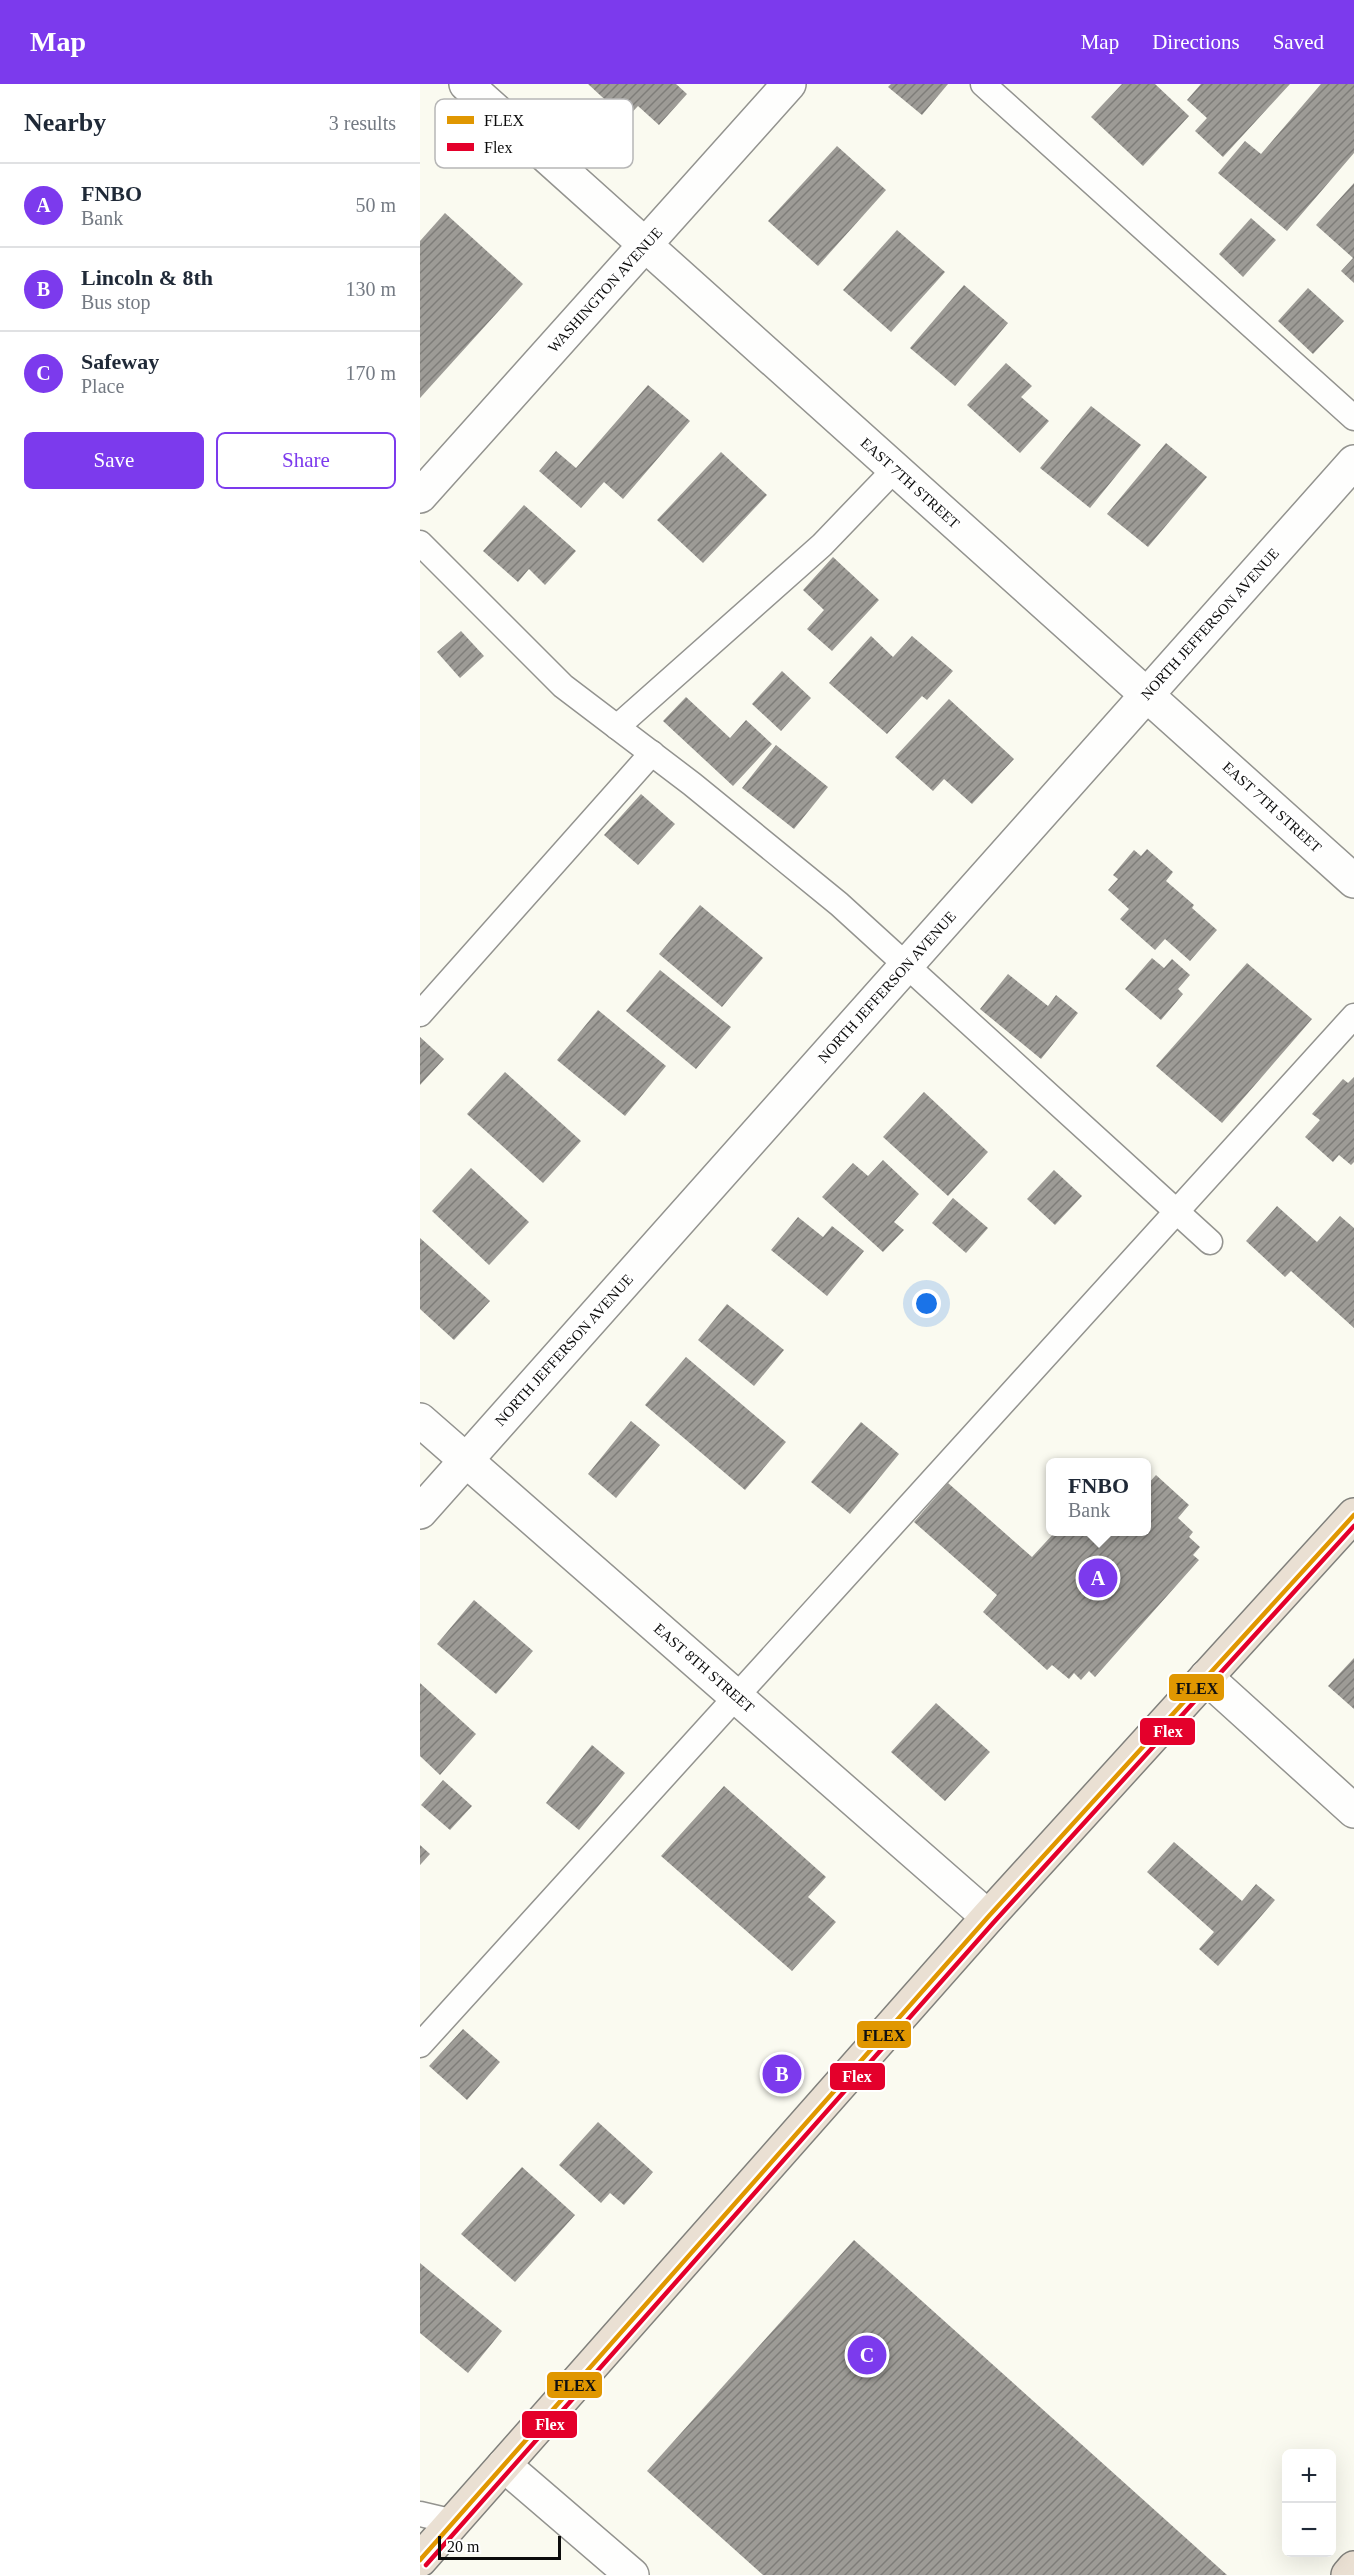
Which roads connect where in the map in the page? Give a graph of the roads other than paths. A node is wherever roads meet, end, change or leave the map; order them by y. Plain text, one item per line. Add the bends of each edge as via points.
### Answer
1 (466, 84) edge
2 (789, 84) edge
3 (983, 84) edge
4 (483, 99) edge
5 (560, 168) edge
6 (646, 245) junction
7 (1354, 418) edge
8 (1354, 462) edge
9 (895, 469) junction
10 (420, 496) edge
11 (420, 543) edge
12 (1147, 695) junction
13 (617, 727) junction
14 (652, 753) junction
15 (1354, 881) edge
16 (906, 965) junction
17 (420, 1014) edge
18 (1354, 1016) edge
19 (1178, 1211) junction
20 (1210, 1242) dead end
21 (420, 1420) edge
22 (466, 1460) junction
23 (420, 1512) edge
24 (1354, 1515) edge
25 (1206, 1677) junction
26 (737, 1697) junction
27 (1354, 1811) edge
28 (988, 1917) junction
29 (420, 2045) edge
30 (504, 2465) junction
31 (420, 2514) edge
32 (454, 2522) junction
33 (420, 2560) edge
34 (1354, 2568) edge
35 (621, 2571) edge
36 (1348, 2575) edge

1 - 4 street, EAST 7TH STREET
2 - 6 street, WASHINGTON AVENUE
3 - 7 lane
5 - 6 street, EAST 7TH STREET
6 - 9 street, EAST 7TH STREET
6 - 10 street, WASHINGTON AVENUE
8 - 12 street, NORTH JEFFERSON AVENUE
9 - 12 street, EAST 7TH STREET
9 - 13 lane via 822,545
11 - 13 lane via 563,686
12 - 15 street, EAST 7TH STREET
12 - 16 street, NORTH JEFFERSON AVENUE
13 - 14 lane
14 - 16 lane via 839,904
14 - 17 lane
16 - 19 lane
16 - 22 street, NORTH JEFFERSON AVENUE
18 - 19 lane
19 - 20 lane
19 - 26 lane
21 - 22 street, EAST 8TH STREET
22 - 23 street, NORTH JEFFERSON AVENUE
22 - 26 street, EAST 8TH STREET
24 - 25 highway
25 - 27 street
25 - 28 highway
26 - 28 street, EAST 8TH STREET
26 - 29 lane
28 - 30 highway
30 - 32 highway
30 - 35 street
31 - 32 lane
32 - 33 highway
34 - 36 highway

